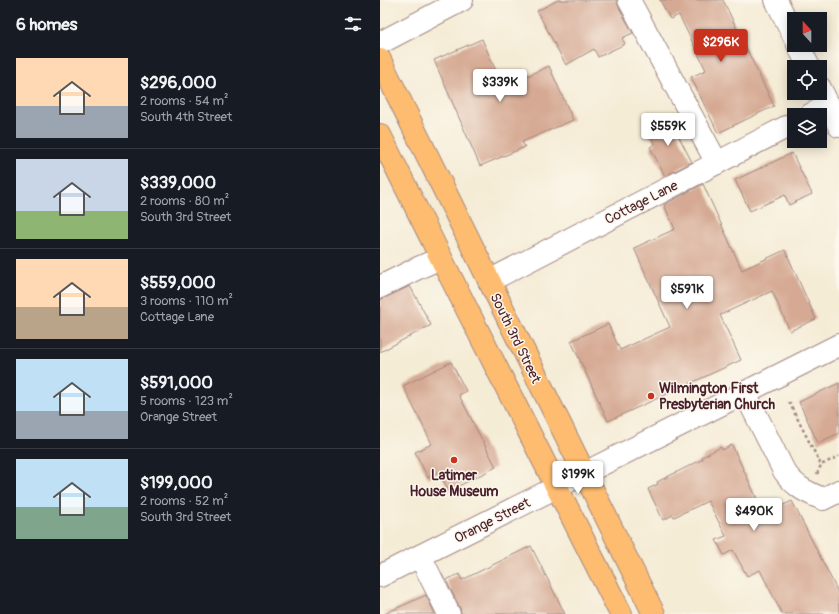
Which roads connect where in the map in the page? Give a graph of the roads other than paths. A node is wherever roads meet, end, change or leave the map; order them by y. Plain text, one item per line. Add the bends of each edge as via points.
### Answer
1 (462, 0) edge
2 (629, 0) edge
3 (776, 0) edge
4 (787, 22) edge
5 (380, 43) edge
6 (380, 60) edge
7 (822, 100) edge
8 (826, 100) edge
9 (815, 108) edge
10 (839, 126) edge
11 (787, 127) edge
12 (380, 135) edge
13 (717, 163) junction
14 (440, 258) junction
15 (488, 281) junction
16 (380, 287) edge
17 (839, 345) edge
18 (745, 393) junction
19 (583, 473) junction
20 (557, 487) junction
21 (839, 491) edge
22 (420, 556) junction
23 (380, 576) edge
24 (449, 614) edge
25 (621, 614) edge
26 (654, 614) edge

1 - 5 street
2 - 13 street
3 - 4 street
6 - 15 main road, South 3rd Street
7 - 9 street
8 - 10 street
11 - 13 street, Cottage Lane
12 - 14 main road
13 - 15 street, Cottage Lane
14 - 16 street
14 - 20 main road
15 - 19 main road, South 3rd Street
17 - 18 street, Orange Street
18 - 19 street, Orange Street
18 - 21 street via 790,480 799,488 823,499
19 - 20 street, Orange Street
19 - 26 main road, South 3rd Street
20 - 22 street, Orange Street
20 - 25 main road
22 - 23 street, Orange Street
22 - 24 street

